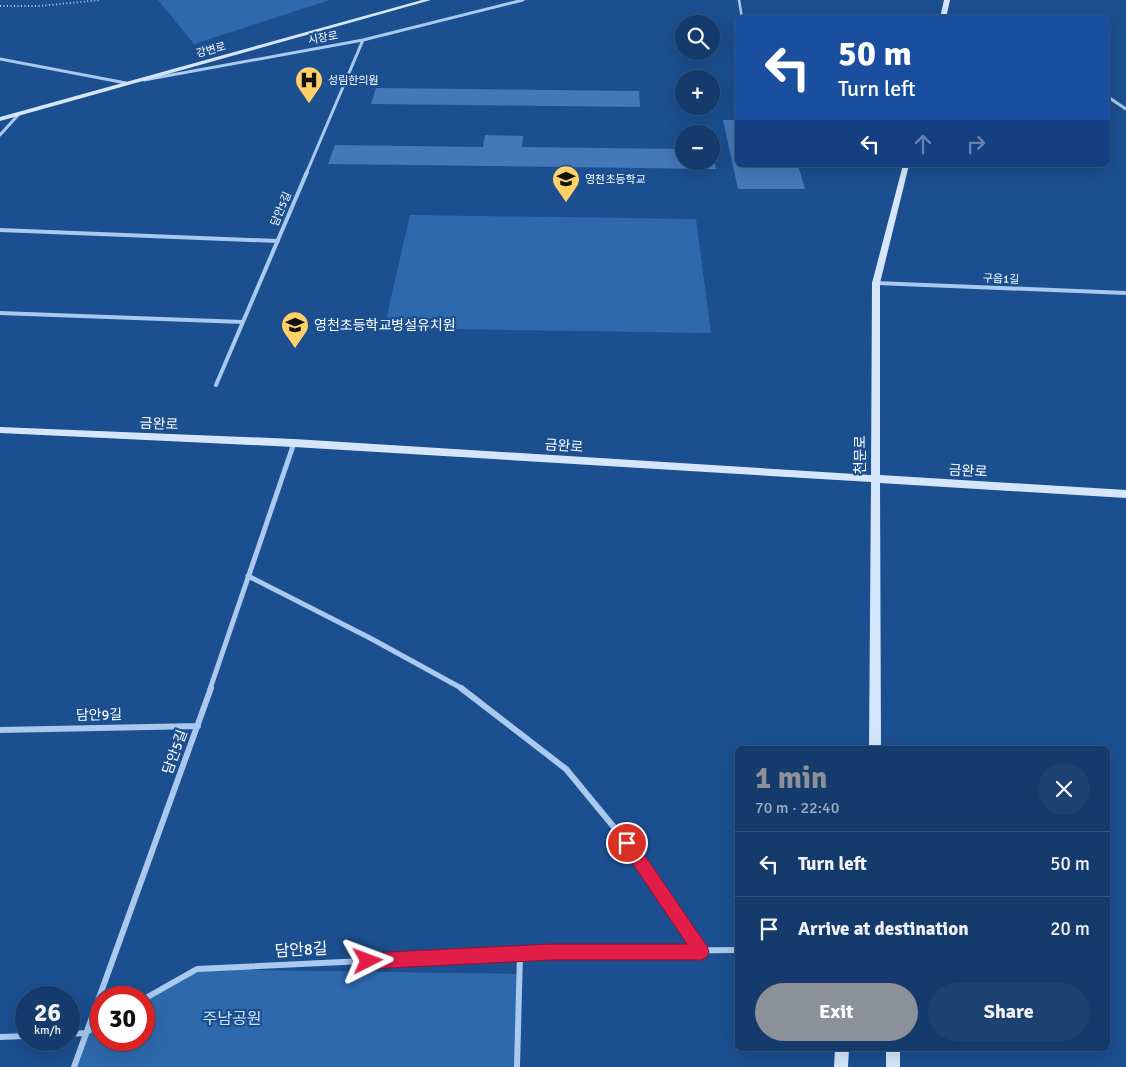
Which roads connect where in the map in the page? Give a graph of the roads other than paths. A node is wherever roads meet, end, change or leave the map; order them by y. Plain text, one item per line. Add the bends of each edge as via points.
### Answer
1 (428, 0) edge
2 (523, 0) edge
3 (739, 0) edge
4 (947, 0) edge
5 (742, 15) edge
6 (944, 15) edge
7 (363, 40) junction
8 (0, 59) edge
9 (124, 84) junction
10 (1110, 99) edge
11 (1126, 109) edge
12 (19, 114) junction
13 (0, 119) edge
14 (0, 135) edge
15 (905, 167) edge
16 (0, 230) edge
17 (278, 241) junction
18 (876, 283) junction
19 (1126, 294) edge
20 (0, 313) edge
21 (243, 322) junction
22 (216, 385) dead end
23 (0, 430) edge
24 (294, 443) junction
25 (876, 479) junction
26 (1126, 494) edge
27 (248, 576) junction
28 (198, 726) junction
29 (0, 730) edge
30 (875, 746) edge
31 (735, 950) edge
32 (701, 952) junction
33 (520, 954) junction
34 (155, 993) edge
35 (90, 1030) edge
36 (80, 1033) edge
37 (84, 1033) junction
38 (15, 1036) edge
39 (0, 1037) edge
40 (842, 1051) edge
41 (893, 1051) edge
42 (74, 1067) edge
43 (517, 1067) edge
44 (841, 1067) edge
45 (893, 1067) edge

1 - 9 street, 강변로
2 - 7 street, 시장로
3 - 5 lane
4 - 6 street
7 - 9 street, 시장로
7 - 17 street, 담안5길
8 - 9 street
9 - 12 street, 강변로
10 - 11 street
12 - 13 street, 강변로
12 - 14 street
15 - 18 street, 천문로
16 - 17 street
17 - 21 street, 담안5길
18 - 19 street, 구읍1길
18 - 25 street, 천문로
20 - 21 street
21 - 22 street, 담안5길
23 - 24 street, 금완로
24 - 25 street, 금완로
24 - 27 street, 담안5길
25 - 26 street, 금완로
25 - 30 street, 천문로
27 - 28 street, 담안5길
27 - 32 street via 464,690 566,769 627,843
28 - 29 street, 담안9길
28 - 37 street, 담안5길
31 - 32 street, 담안8길
32 - 33 street, 담안8길
33 - 34 street, 담안8길 via 197,969
33 - 43 street
35 - 37 street
36 - 37 street
37 - 42 street, 담안5길
38 - 39 street
40 - 44 street
41 - 45 street

